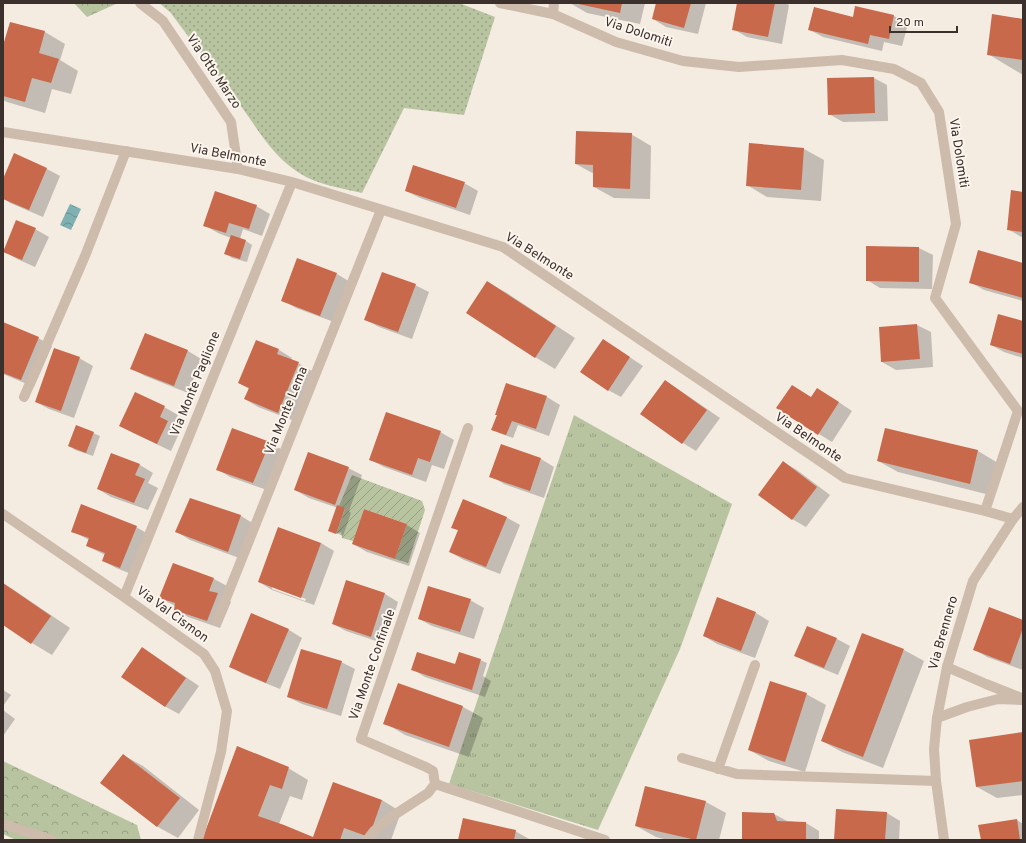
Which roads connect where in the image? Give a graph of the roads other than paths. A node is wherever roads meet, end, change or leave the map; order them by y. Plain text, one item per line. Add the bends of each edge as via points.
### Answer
1 (140, 3) edge
2 (500, 3) edge
3 (554, 3) edge
4 (553, 14) junction
5 (3, 132) edge
6 (126, 151) junction
7 (238, 169) junction
8 (292, 182) junction
9 (382, 210) junction
10 (24, 397) dead end
11 (1021, 407) edge
12 (468, 428) dead end
13 (1023, 507) edge
14 (985, 511) junction
15 (3, 514) edge
16 (1013, 519) junction
17 (124, 597) junction
18 (217, 621) dead end
19 (755, 665) dead end
20 (947, 667) junction
21 (1023, 699) edge
22 (937, 718) junction
23 (682, 758) dead end
24 (718, 769) junction
25 (936, 781) junction
26 (435, 784) junction
27 (3, 824) edge
28 (52, 840) edge
29 (198, 840) edge
30 (367, 840) edge
31 (606, 840) edge
32 (944, 840) edge

1 - 7 street, Via Otto Marzo via 163,22 231,122
2 - 4 street, Via Dolomiti
3 - 4 street
4 - 11 street, Via Dolomiti via 616,42 683,61 739,66 842,60 894,69 921,83 939,112 956,224 935,298
5 - 6 street, Via Belmonte
6 - 7 street, Via Belmonte
6 - 10 street via 85,256
7 - 8 street, Via Belmonte
8 - 9 street, Via Belmonte
8 - 17 street, Via Monte Paglione
9 - 14 street, Via Belmonte via 503,247 845,478
9 - 18 street, Via Monte Lema
11 - 14 street, Via Dolomiti
12 - 26 street, Via Monte Confinale via 362,739 426,767 433,772
13 - 16 street, Via Brennero
14 - 16 street, Via Belmonte
15 - 17 street, Via Val Cismon
16 - 20 street, Via Brennero via 973,581
17 - 29 street, Via Val Cismon via 204,654 216,671 227,711 221,752
19 - 24 street
20 - 21 street
20 - 22 street, Via Brennero
21 - 22 street via 998,699
22 - 25 street, Via Brennero via 934,749
23 - 24 street
24 - 25 street via 737,774
25 - 32 street, Via Brennero
26 - 30 street via 428,793 388,819
26 - 31 street
27 - 28 street

